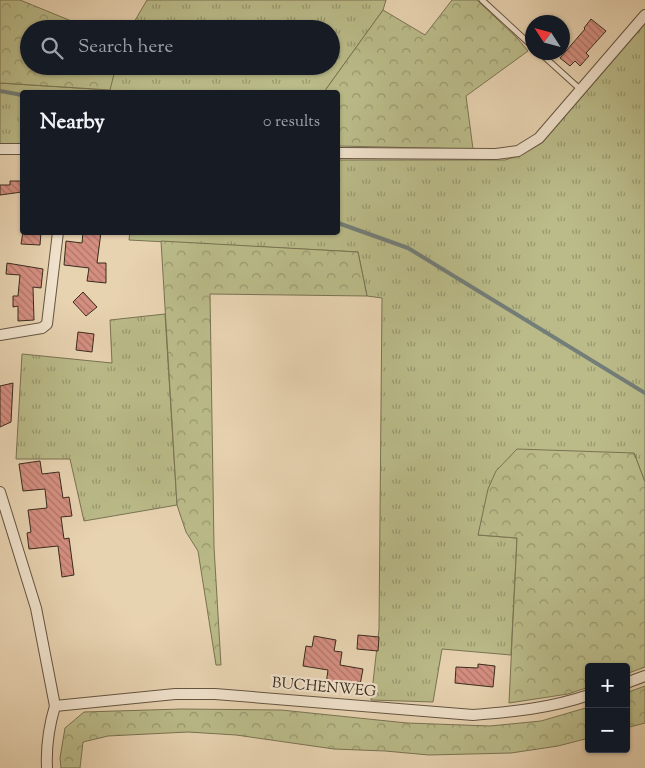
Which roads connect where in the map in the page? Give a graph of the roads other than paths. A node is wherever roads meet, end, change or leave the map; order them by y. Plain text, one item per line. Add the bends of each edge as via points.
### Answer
1 (482, 0) edge
2 (645, 14) edge
3 (525, 40) edge
4 (548, 60) edge
5 (582, 90) junction
6 (0, 149) edge
7 (20, 149) edge
8 (340, 153) edge
9 (58, 235) edge
10 (0, 335) edge
11 (0, 492) edge
12 (645, 676) edge
13 (630, 682) edge
14 (585, 696) edge
15 (55, 706) junction
16 (47, 768) edge

1 - 3 lane
2 - 5 street
4 - 5 lane
5 - 8 street via 539,138 518,151 496,154
6 - 7 street
9 - 10 street via 47,324 42,328
11 - 15 street via 36,608
12 - 13 street
14 - 15 street, BUCHENWEG via 514,712 473,715 215,694 175,694
15 - 16 street via 47,746

